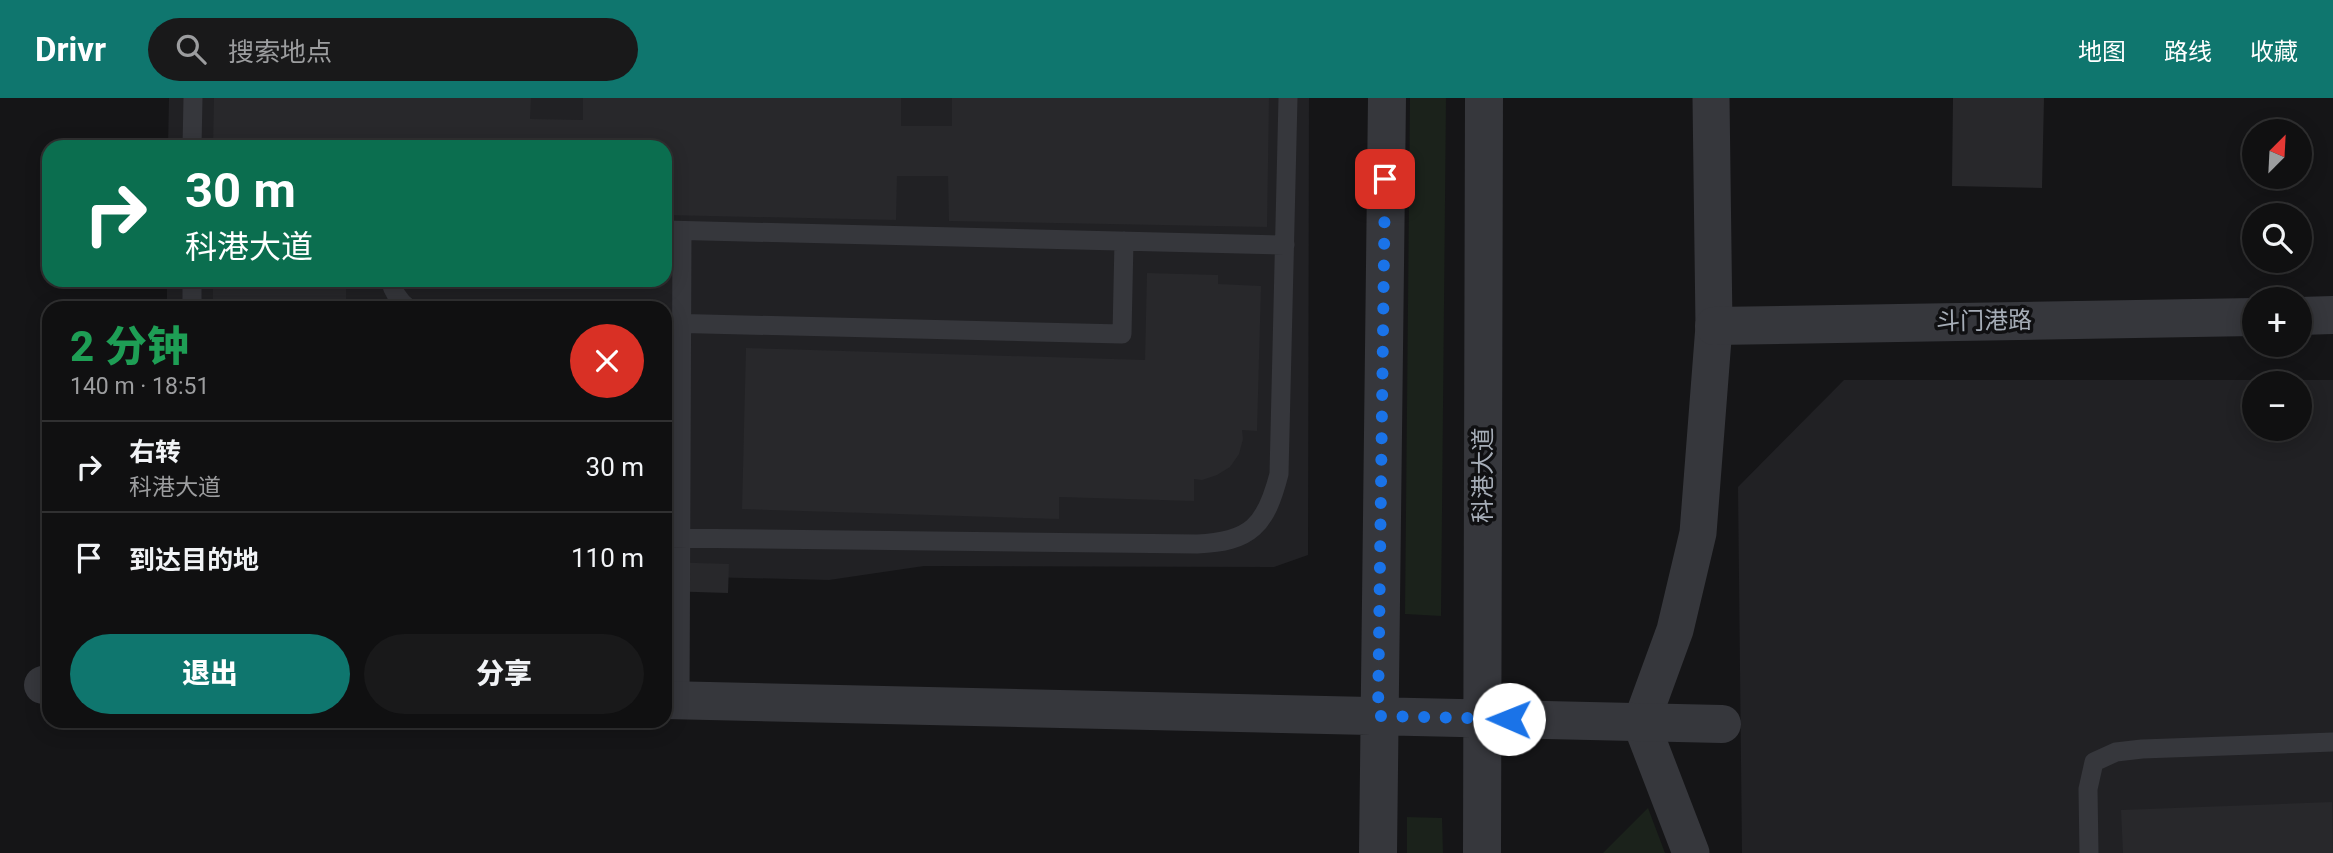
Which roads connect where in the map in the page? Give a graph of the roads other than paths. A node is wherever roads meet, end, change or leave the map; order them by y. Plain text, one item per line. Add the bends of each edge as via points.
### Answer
1 (192, 98) edge
2 (1288, 98) edge
3 (1387, 98) edge
4 (1484, 98) edge
5 (1711, 98) edge
6 (192, 140) edge
7 (673, 230) edge
8 (1124, 241) junction
9 (1285, 245) junction
10 (2333, 315) edge
11 (2312, 316) edge
12 (2242, 317) edge
13 (673, 324) edge
14 (1714, 326) junction
15 (673, 538) edge
16 (673, 700) edge
17 (1378, 716) junction
18 (1482, 718) junction
19 (1641, 723) junction
20 (1722, 724) dead end
21 (2333, 742) edge
22 (1378, 853) edge
23 (1482, 853) edge
24 (1691, 853) edge
25 (2089, 853) edge

1 - 6 lane
2 - 9 lane
3 - 17 street
4 - 18 street, 科港大道
5 - 14 street
7 - 8 lane
7 - 13 lane
8 - 9 lane
8 - 13 lane via 1122,334
9 - 15 lane via 1279,474 1268,508 1259,524 1246,533 1197,544
10 - 11 street
12 - 14 street, 斗门港路
13 - 15 lane
14 - 19 street via 1698,533 1675,630
15 - 16 lane
16 - 17 street
17 - 18 street
17 - 22 street
18 - 19 street
18 - 23 street, 科港大道
19 - 20 street
19 - 24 street
21 - 25 lane via 2142,749 2116,752 2094,762 2088,789

